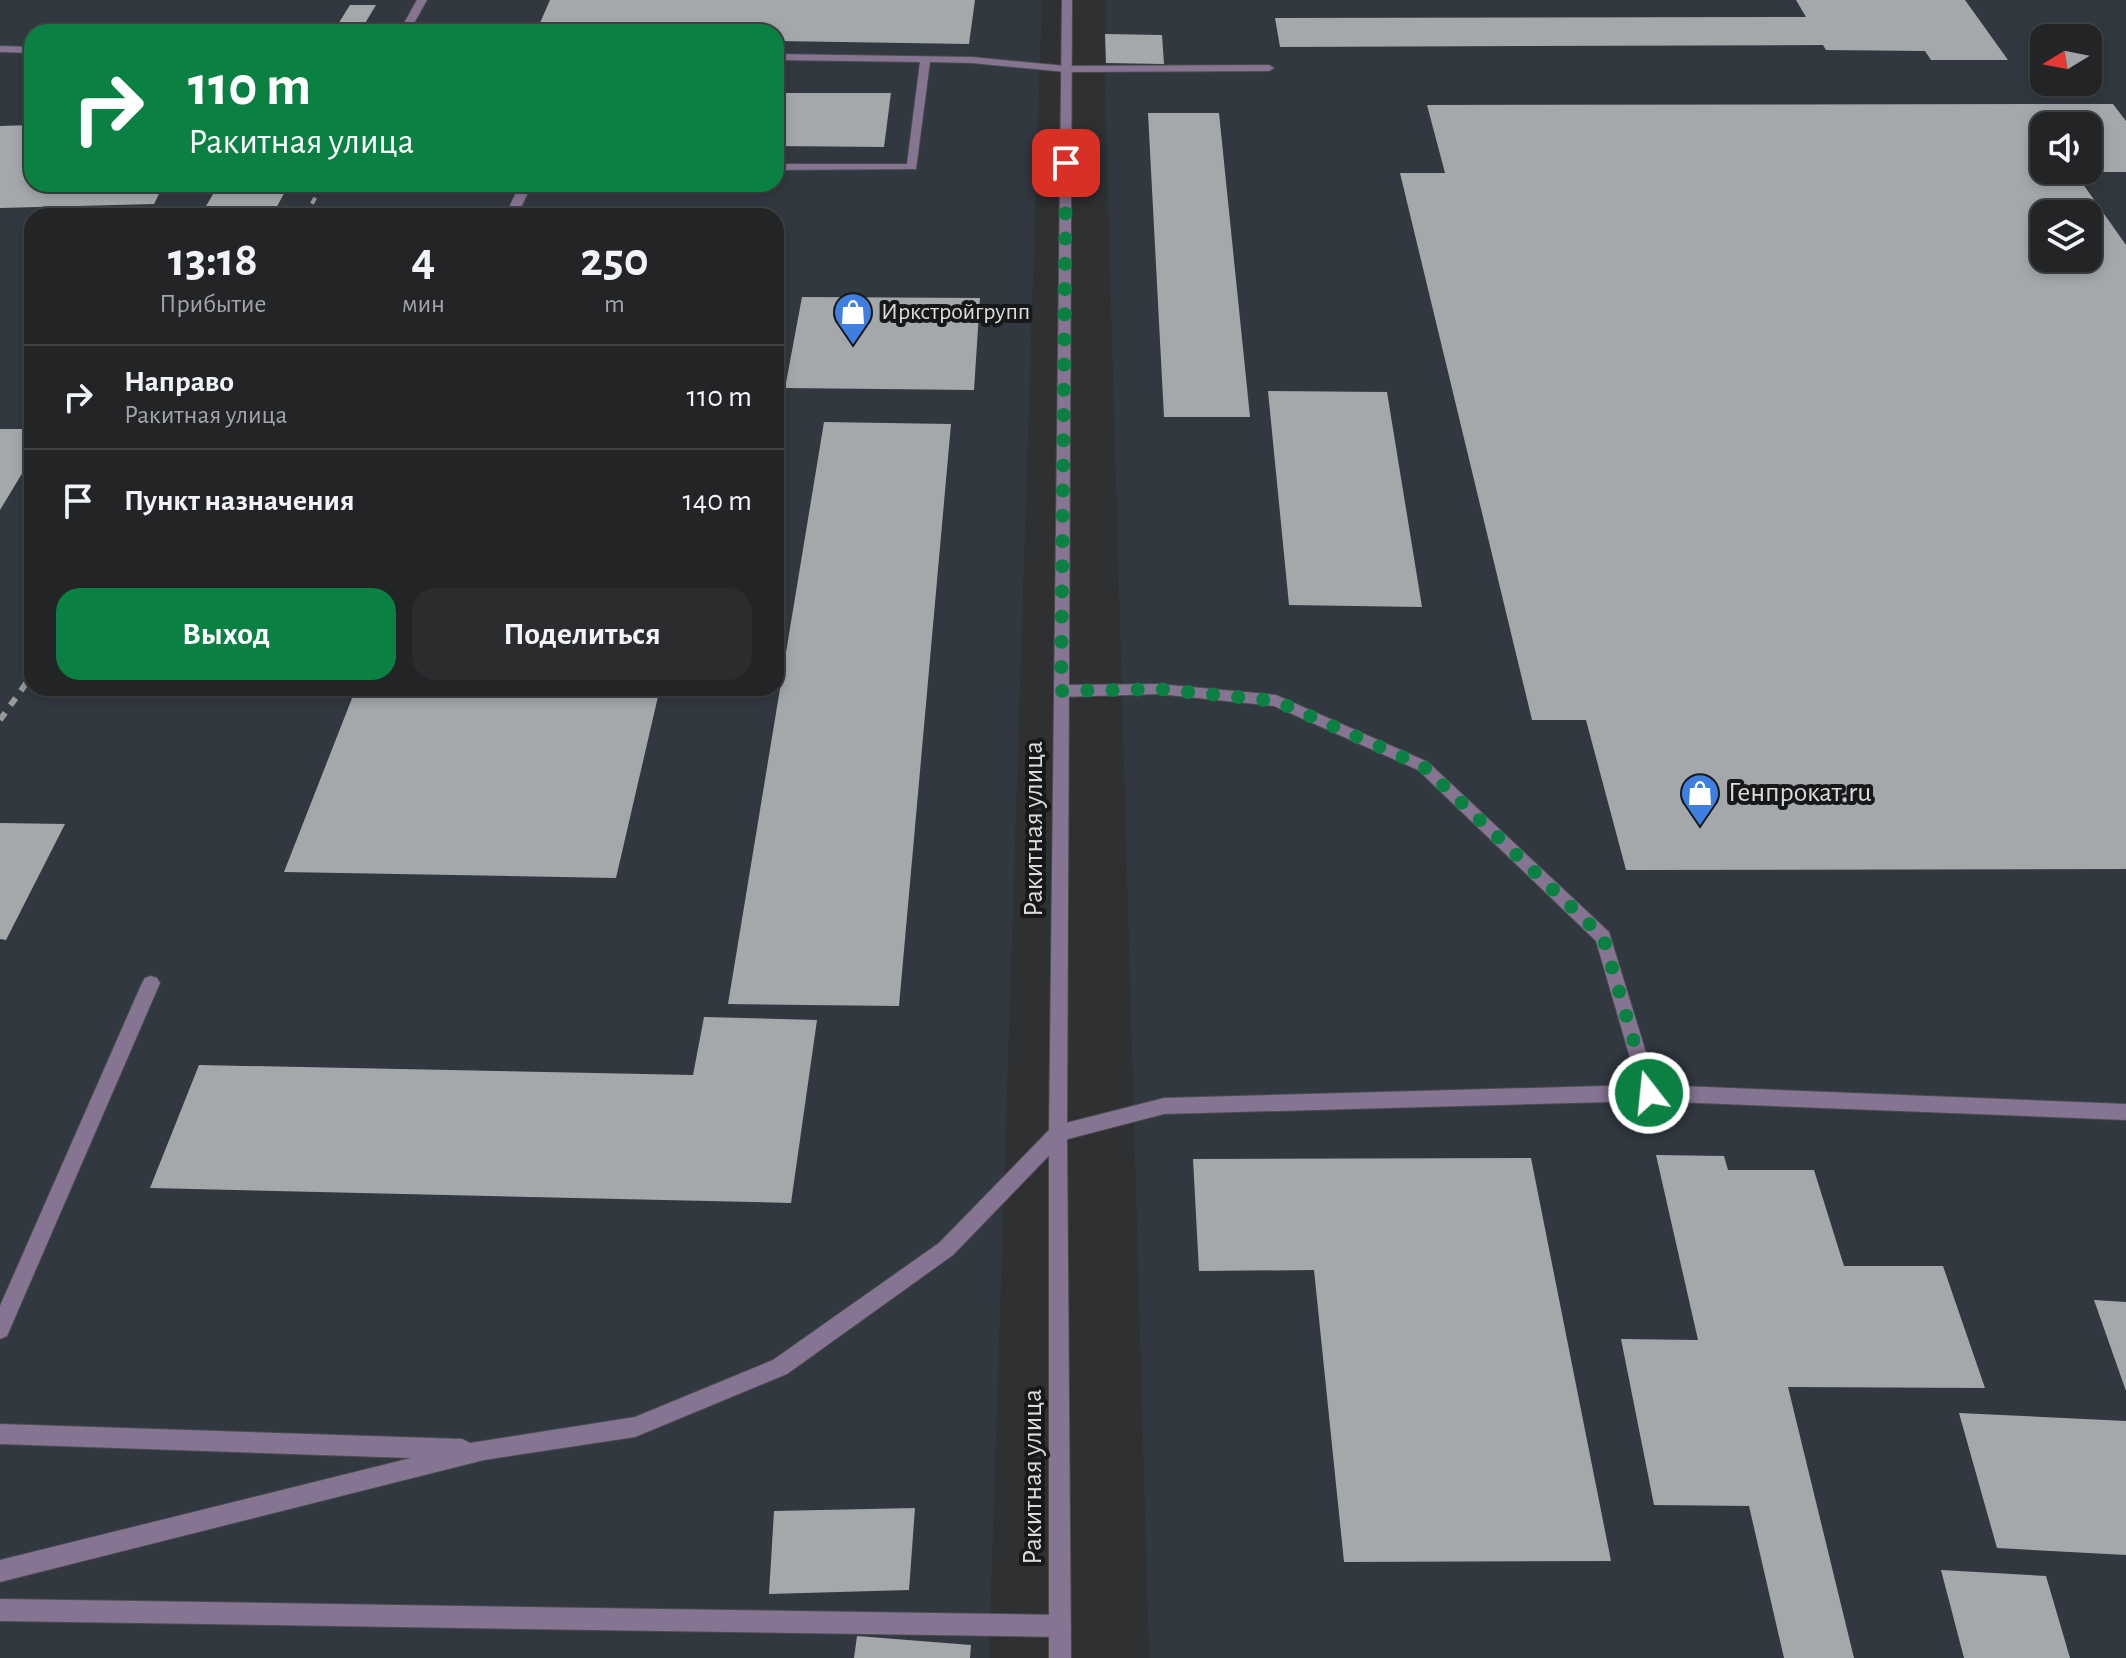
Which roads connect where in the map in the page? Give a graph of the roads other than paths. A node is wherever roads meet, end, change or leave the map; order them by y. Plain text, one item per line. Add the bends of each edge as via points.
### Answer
1 (422, 0) edge
2 (1067, 0) edge
3 (408, 24) edge
4 (0, 49) edge
5 (24, 50) edge
6 (784, 57) edge
7 (925, 59) junction
8 (1269, 68) dead end
9 (1066, 69) junction
10 (784, 167) edge
11 (1061, 691) junction
12 (151, 983) dead end
13 (1649, 1093) junction
14 (2126, 1112) edge
15 (1058, 1133) junction
16 (0, 1329) edge
17 (0, 1434) edge
18 (484, 1450) junction
19 (0, 1571) edge
20 (0, 1610) edge
21 (1060, 1626) junction
22 (1060, 1658) edge

1 - 3 street
2 - 9 street, Ракитная улица
4 - 5 street
6 - 7 street
7 - 9 street
7 - 10 street via 912,167
8 - 9 street
9 - 11 street, Ракитная улица
11 - 13 street via 1159,689 1276,701 1423,766 1603,937
11 - 15 street, Ракитная улица
12 - 16 street
13 - 14 street
13 - 15 street via 1164,1106
15 - 18 street via 946,1249 780,1367 635,1427
15 - 21 street, Ракитная улица
17 - 18 street
18 - 19 street
20 - 21 street
21 - 22 street, Ракитная улица

